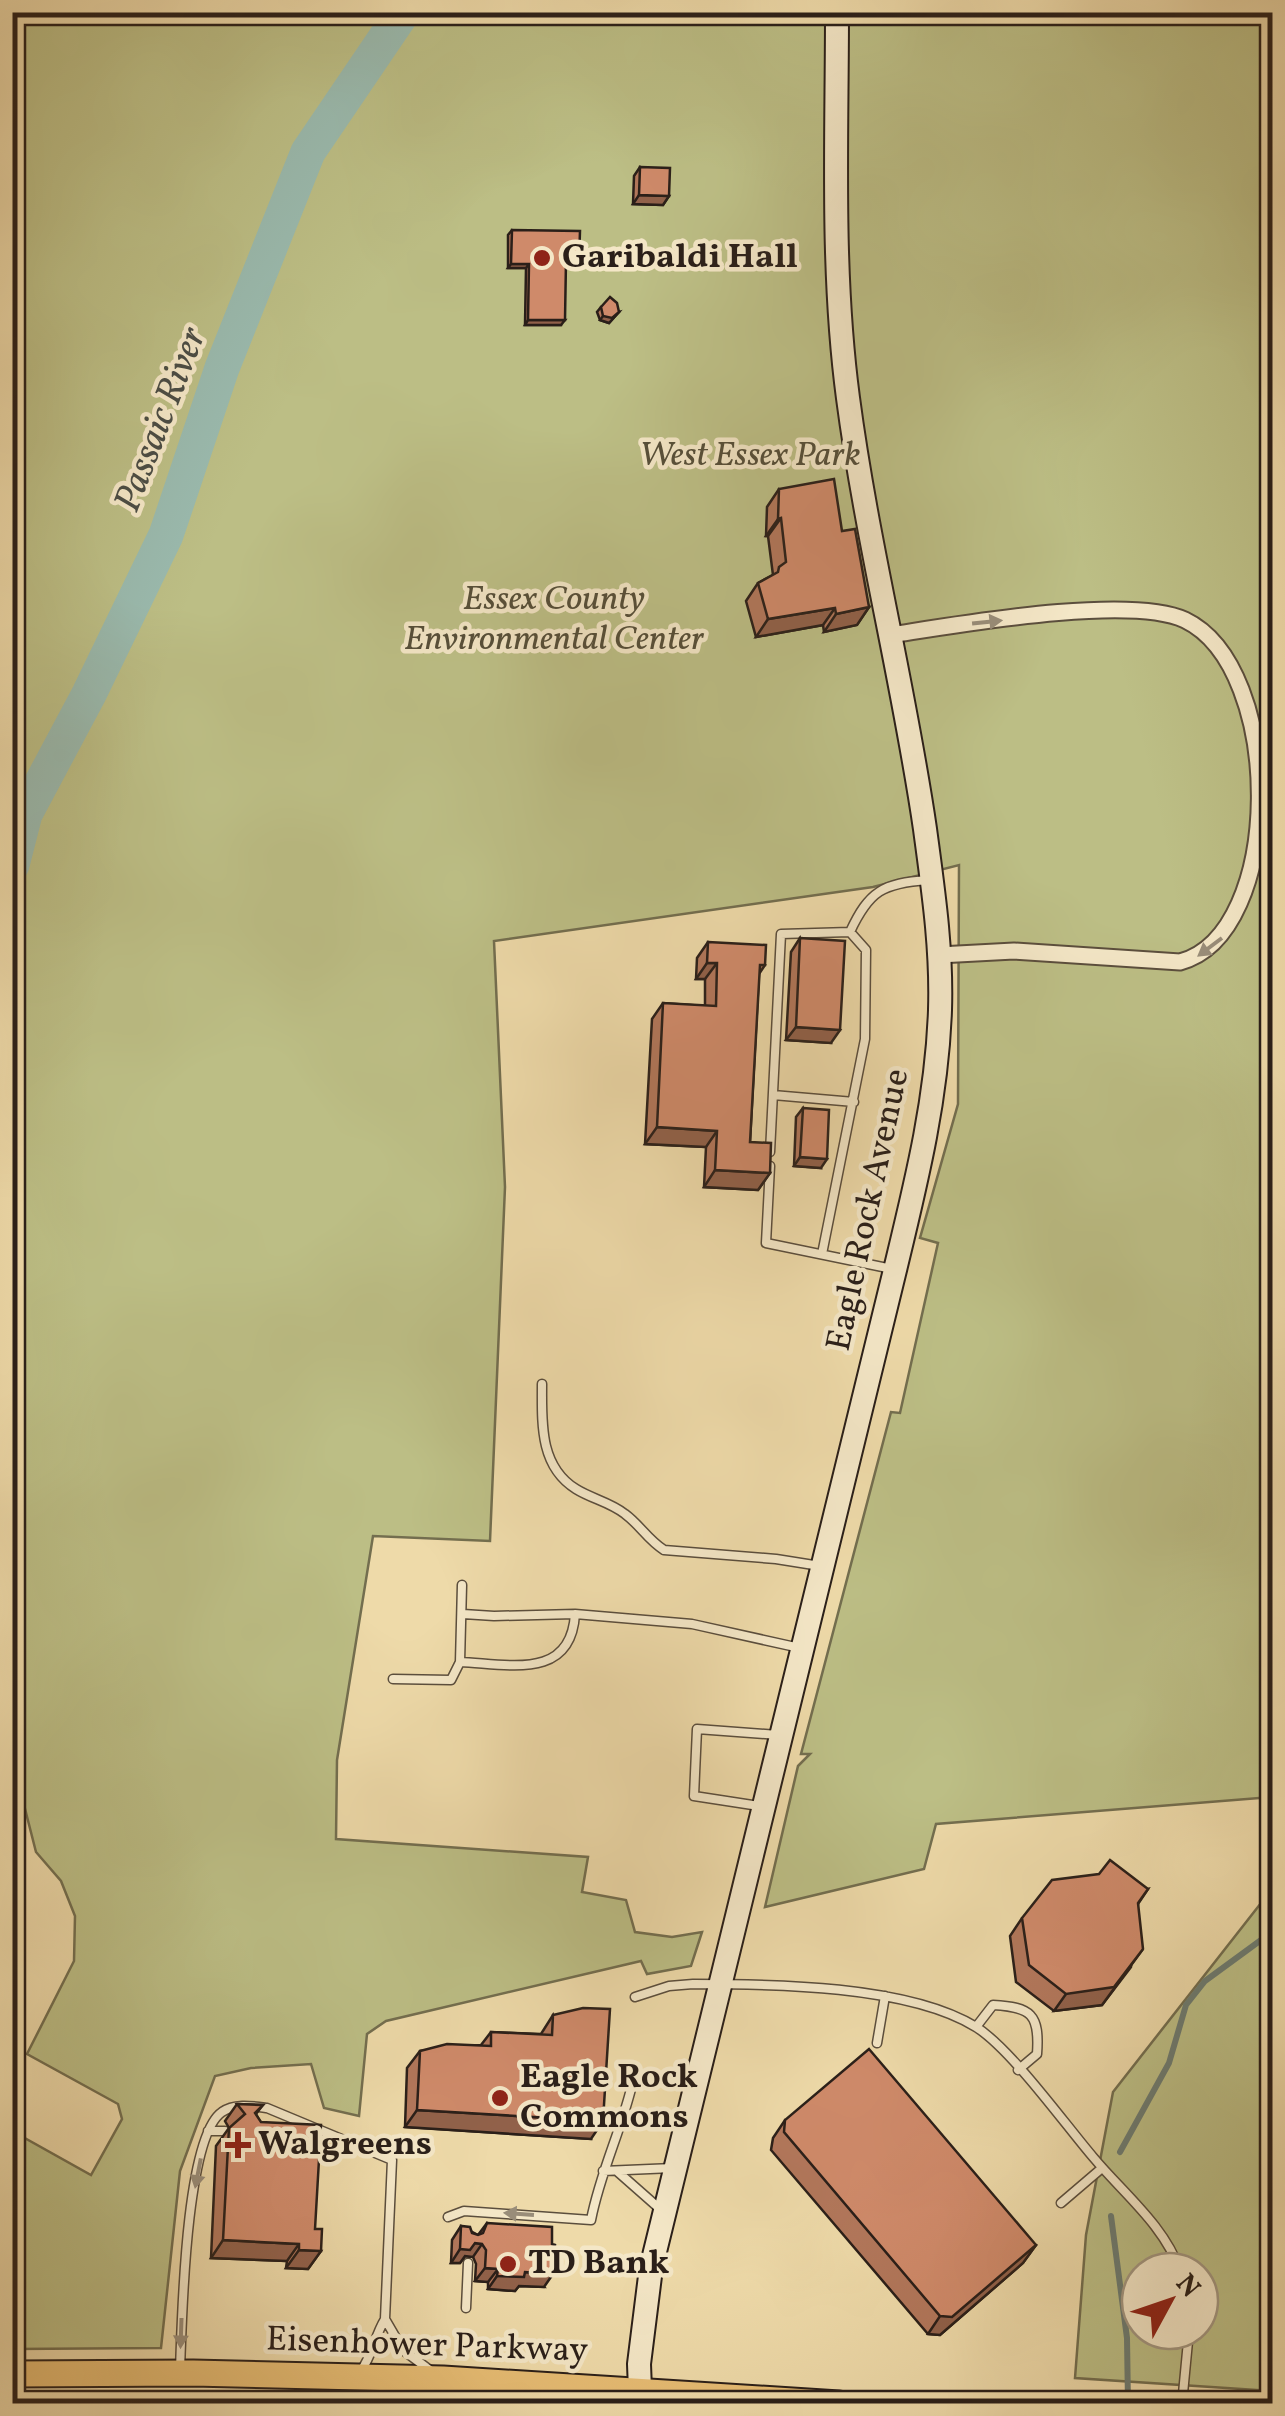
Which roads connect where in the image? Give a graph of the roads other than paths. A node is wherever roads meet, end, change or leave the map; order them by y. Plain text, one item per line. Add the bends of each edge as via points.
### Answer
1 (837, 12) edge
2 (890, 635) junction
3 (932, 880) junction
4 (850, 932) junction
5 (940, 956) junction
6 (773, 1095) junction
7 (854, 1102) junction
8 (822, 1254) junction
9 (895, 1270) junction
10 (542, 1384) dead end
11 (824, 1567) junction
12 (462, 1585) dead end
13 (463, 1614) junction
14 (575, 1614) junction
15 (804, 1649) junction
16 (460, 1662) junction
17 (393, 1679) dead end
18 (783, 1735) junction
19 (765, 1807) junction
20 (722, 1984) junction
21 (884, 1996) junction
22 (635, 1997) dead end
23 (976, 2027) junction
24 (877, 2043) dead end
25 (1018, 2070) junction
26 (632, 2085) dead end
27 (297, 2123) junction
28 (279, 2128) edge
29 (208, 2131) junction
30 (225, 2131) edge
31 (674, 2168) junction
32 (1102, 2168) junction
33 (604, 2171) junction
34 (618, 2172) junction
35 (1061, 2202) dead end
36 (477, 2212) junction
37 (664, 2212) junction
38 (448, 2217) dead end
39 (470, 2223) edge
40 (1171, 2251) edge
41 (468, 2264) edge
42 (466, 2308) dead end
43 (385, 2319) junction
44 (1187, 2351) edge
45 (180, 2373) junction
46 (12, 2374) edge
47 (356, 2377) junction
48 (442, 2379) junction
49 (640, 2397) edge
50 (839, 2404) edge
51 (1182, 2404) edge

1 - 2 main road, Eagle Rock Avenue via 839,322
2 - 3 main road, Eagle Rock Avenue
2 -> 5 street via 1098,611 1166,613 1207,636 1233,670 1265,763 1260,869 1238,918 1200,957 1160,961 1014,951
3 - 4 lane via 874,893
3 - 5 main road, Eagle Rock Avenue
4 - 6 lane via 781,934
4 - 7 lane via 866,950 865,1039
5 - 9 main road, Eagle Rock Avenue via 933,1097
6 - 7 lane
6 - 8 lane via 766,1244
7 - 8 lane
8 - 9 lane
9 - 11 main road, Eagle Rock Avenue
10 - 11 lane via 543,1437 562,1479 628,1516 648,1541 664,1550
11 - 15 main road, Eagle Rock Avenue
12 - 13 lane
13 - 14 lane
13 - 16 lane
14 - 15 lane via 692,1624
14 - 16 lane via 565,1650 544,1663
15 - 18 main road, Eagle Rock Avenue
16 - 17 lane via 451,1680
18 - 19 main road, Eagle Rock Avenue
18 - 19 lane via 696,1729 694,1796
19 - 20 main road, Eagle Rock Avenue
20 - 21 lane
20 - 22 lane via 669,1986
20 - 31 main road, Eagle Rock Avenue
21 - 23 lane
21 - 24 lane
23 - 25 lane
23 - 25 lane via 992,2005 1028,2012 1038,2029 1036,2054
25 - 32 lane
26 - 33 lane
27 - 28 lane
27 - 29 lane via 267,2108 232,2106
27 - 43 lane via 392,2160
29 - 30 lane
29 -> 45 lane via 188,2228
31 - 34 lane
31 - 37 main road, Eagle Rock Avenue
32 - 35 lane
32 - 40 lane
33 - 34 lane
33 -> 36 lane via 591,2220
34 - 37 lane
36 - 38 lane
36 - 39 lane
37 - 49 main road, Eagle Rock Avenue via 651,2268
41 - 42 lane
43 - 47 lane
43 - 48 lane via 403,2350
44 - 51 lane
45 - 46 main road, Eisenhower Parkway
45 - 47 main road, Eisenhower Parkway
47 - 48 main road, Eisenhower Parkway
48 - 49 main road, Eisenhower Parkway
49 - 50 main road, Eisenhower Parkway

